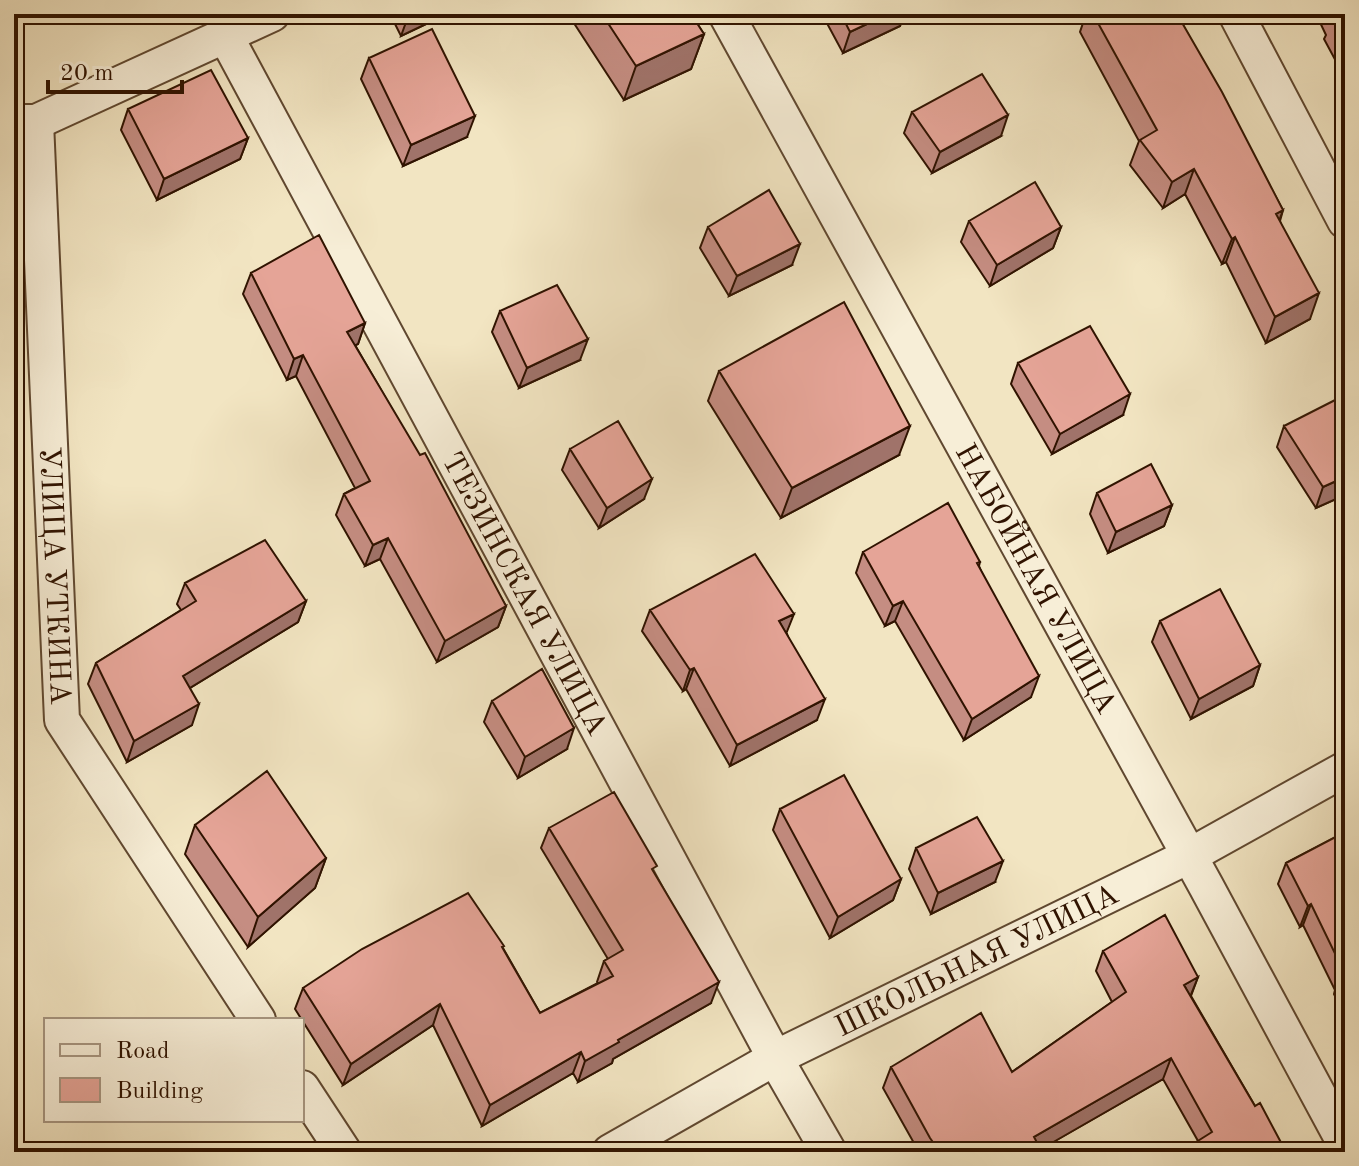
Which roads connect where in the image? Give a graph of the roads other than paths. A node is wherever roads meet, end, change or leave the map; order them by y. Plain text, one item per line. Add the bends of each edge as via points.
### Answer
1 (272, 14) edge
2 (726, 14) edge
3 (1236, 14) edge
4 (225, 35) junction
5 (25, 122) edge
6 (1345, 221) edge
7 (1345, 769) edge
8 (1189, 856) junction
9 (257, 1018) edge
10 (775, 1058) junction
11 (304, 1091) edge
12 (1345, 1144) edge
13 (344, 1152) edge
14 (610, 1152) edge
15 (829, 1152) edge

1 - 4 street
2 - 8 street, НАБОЙНАЯ УЛИЦА
3 - 6 street
4 - 5 street
4 - 10 street, ТЕЗИНСКАЯ УЛИЦА
5 - 9 street, УЛИЦА УТКИНА via 62,720
7 - 8 street, ШКОЛЬНАЯ УЛИЦА
8 - 10 street, ШКОЛЬНАЯ УЛИЦА
8 - 12 street, НАБОЙНАЯ УЛИЦА
10 - 14 street, ШКОЛЬНАЯ УЛИЦА
10 - 15 street, ТЕЗИНСКАЯ УЛИЦА
11 - 13 street

